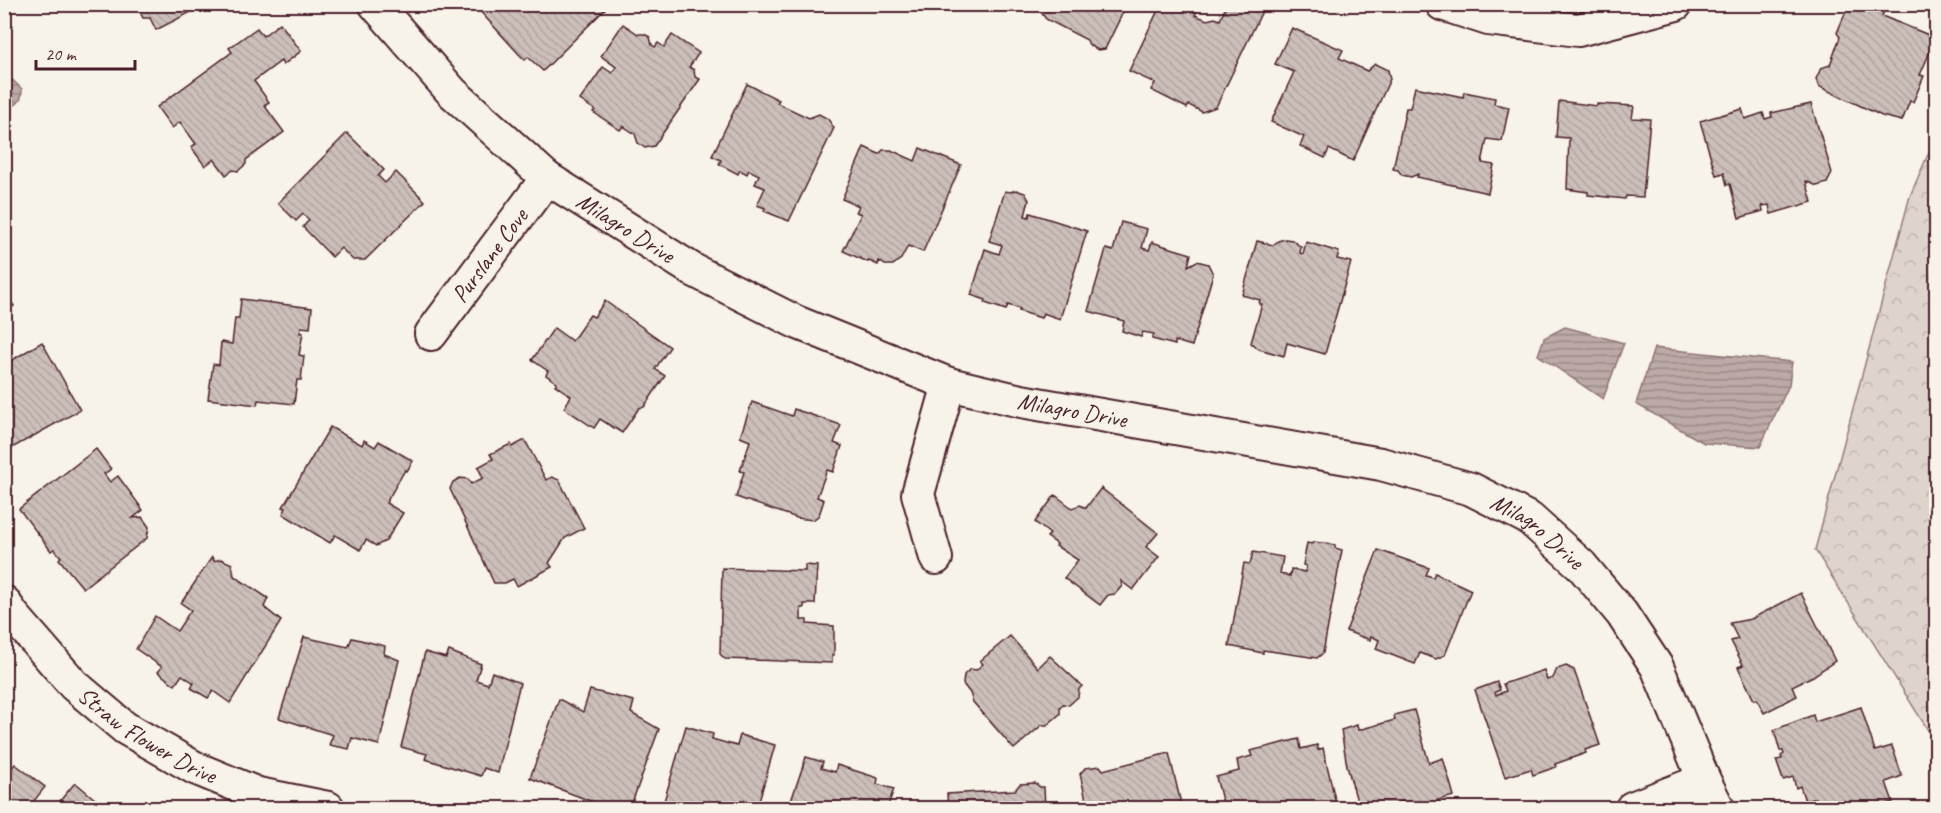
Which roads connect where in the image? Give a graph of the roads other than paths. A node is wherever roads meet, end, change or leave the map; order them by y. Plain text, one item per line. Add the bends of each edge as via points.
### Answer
1 (375, 4) edge
2 (1442, 4) edge
3 (1676, 4) edge
4 (547, 178) junction
5 (431, 334) dead end
6 (950, 384) junction
7 (936, 558) dead end
8 (4, 602) edge
9 (1704, 780) junction
10 (328, 808) edge
11 (1632, 808) edge
12 (1718, 808) edge

1 - 4 street, Milagro Drive via 452,92
2 - 3 street via 1488,19 1578,30
4 - 5 street, Purslane Cove
4 - 6 street, Milagro Drive via 693,270 796,322
6 - 7 street via 918,494
6 - 9 street, Milagro Drive via 1380,464 1471,489 1530,519 1581,565 1622,614 1657,667
8 - 10 street, Straw Flower Drive via 74,685 125,728 195,768 258,794
9 - 11 street
9 - 12 street, Milagro Drive

